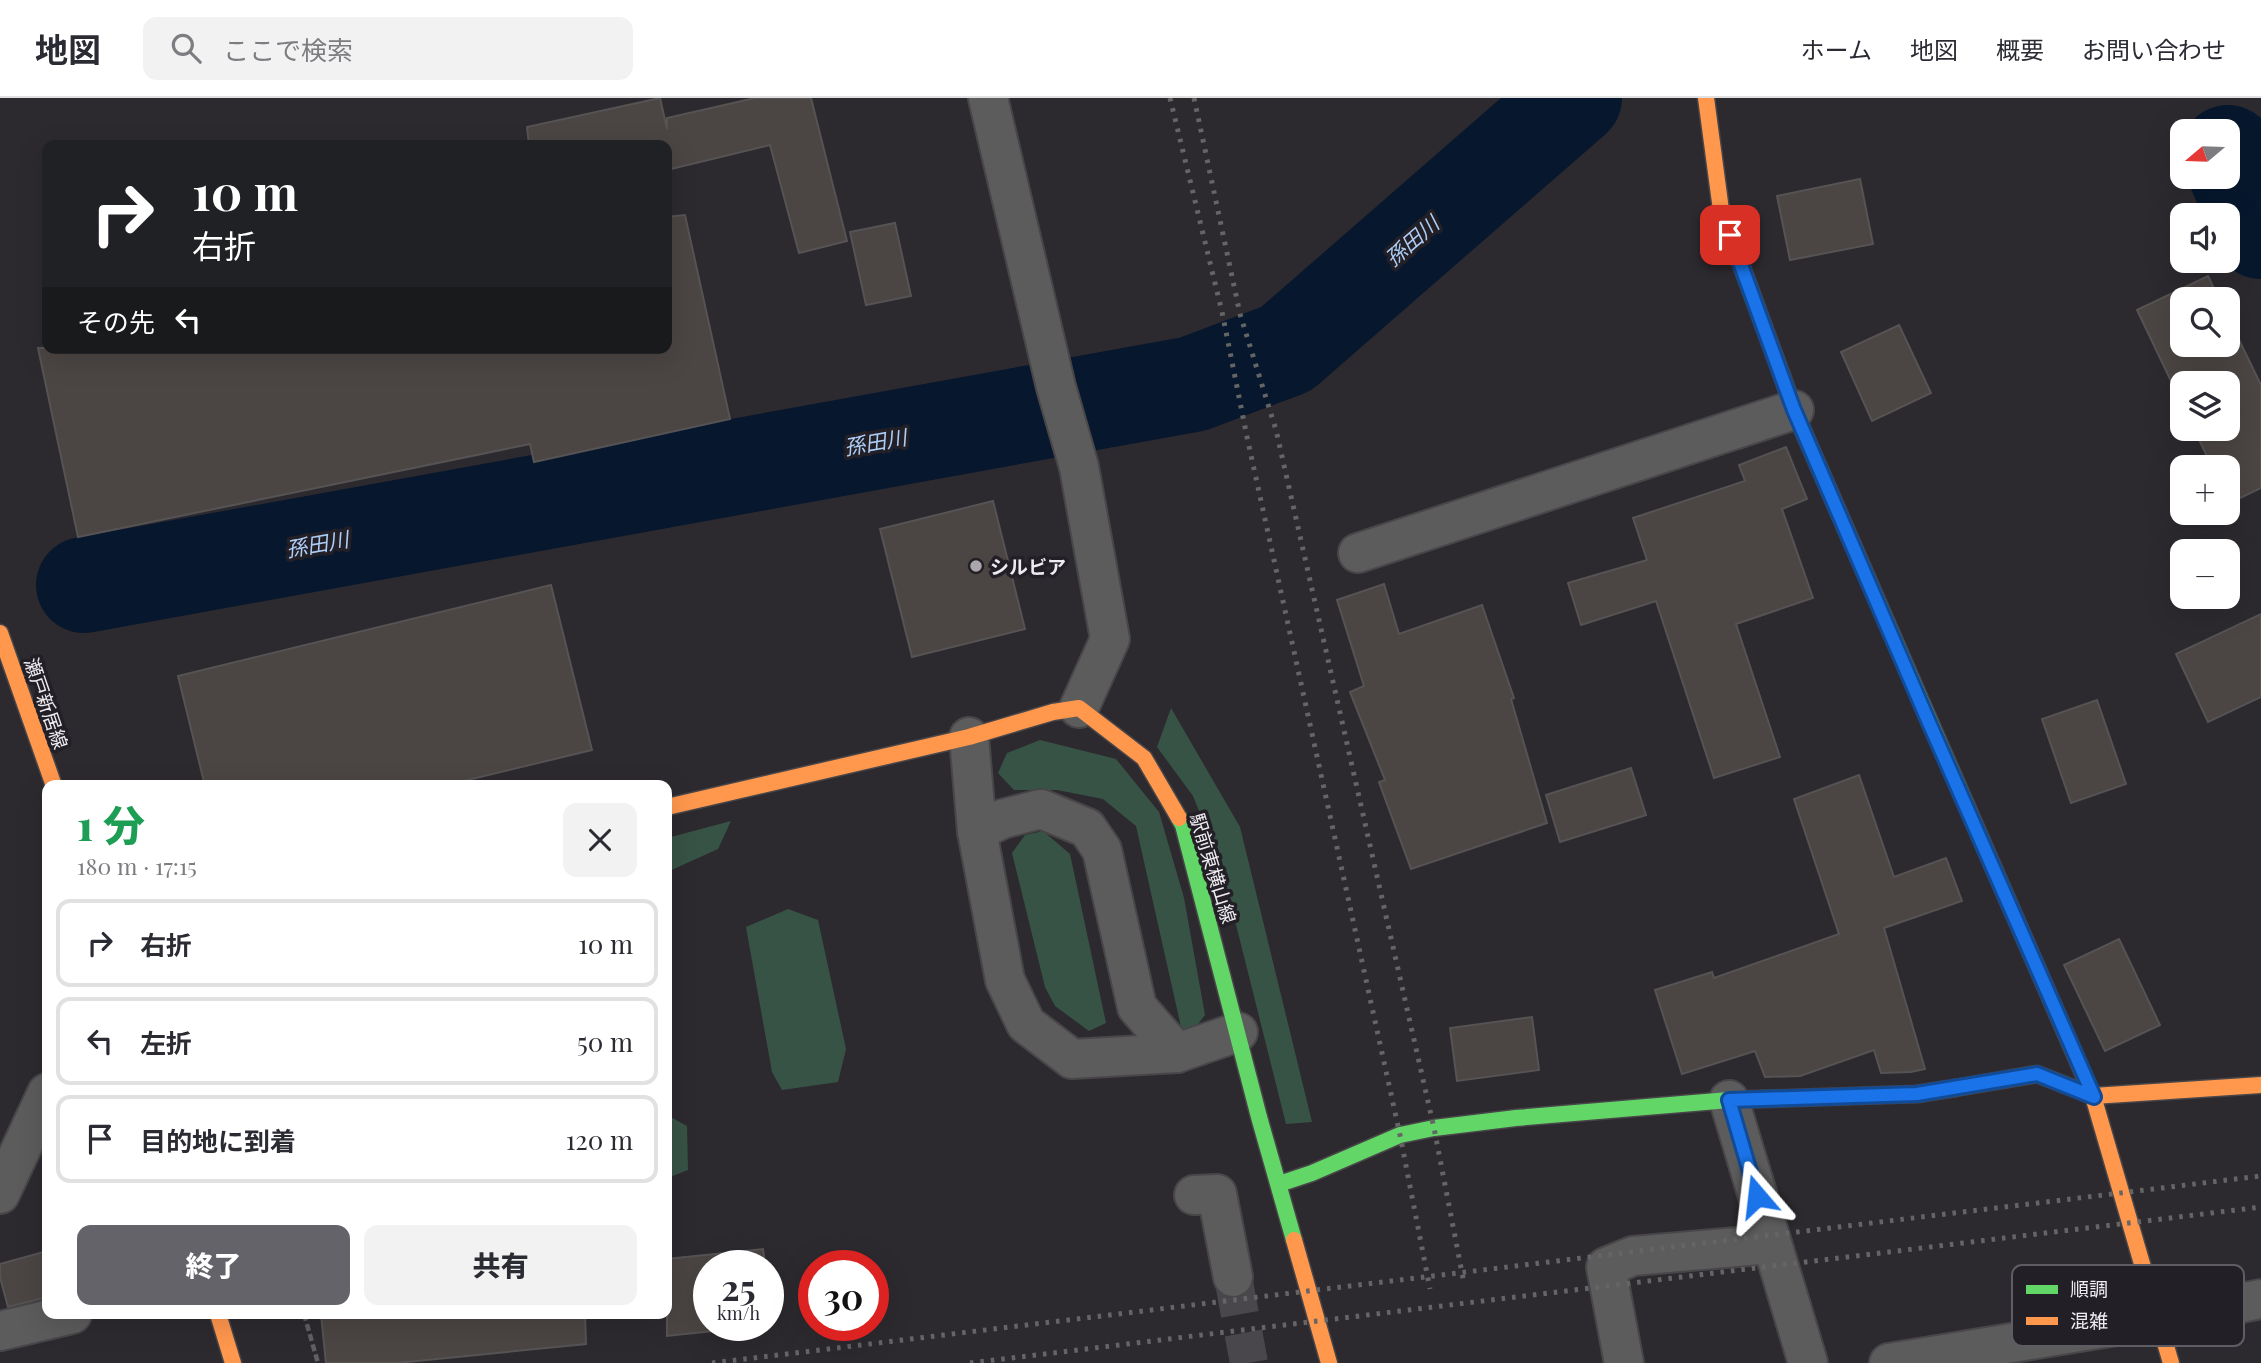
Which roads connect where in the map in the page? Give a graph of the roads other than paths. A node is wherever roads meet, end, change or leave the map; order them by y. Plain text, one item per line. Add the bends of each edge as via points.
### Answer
1 (988, 98) edge
2 (1706, 99) edge
3 (1794, 410) junction
4 (1358, 553) dead end
5 (0, 633) edge
6 (1079, 708) junction
7 (969, 737) junction
8 (52, 780) edge
9 (672, 806) edge
10 (977, 831) junction
11 (1238, 1032) junction
12 (1177, 1053) junction
13 (2261, 1085) edge
14 (2094, 1097) junction
15 (1729, 1100) junction
16 (42, 1104) edge
17 (1279, 1184) junction
18 (0, 1194) edge
19 (1194, 1195) dead end
20 (1772, 1244) junction
21 (2143, 1265) edge
22 (1233, 1277) tunnel mouth
23 (51, 1319) edge
24 (220, 1319) edge
25 (0, 1331) edge
26 (2012, 1343) edge
27 (2166, 1346) edge
28 (233, 1363) edge
29 (1329, 1363) edge
30 (1624, 1363) edge
31 (1808, 1363) edge
32 (1889, 1363) edge
33 (2171, 1363) edge

1 - 6 street via 1079,467 1110,639
2 - 3 street via 1721,210
3 - 4 street
3 - 14 street
5 - 8 street, 瀬戸新居線
6 - 7 street
6 - 11 street, 駅前東横山線 via 1144,758 1183,825
7 - 9 street
7 - 10 street
10 - 12 street via 1005,980 1026,1024 1072,1059
10 - 12 street via 1041,808 1087,828 1102,850 1137,1007
11 - 12 street
11 - 17 street, 駅前東横山線
13 - 14 street
14 - 15 street via 2037,1074 1917,1094
14 - 21 street
15 - 17 street via 1434,1128 1400,1135
15 - 20 street
16 - 18 street
17 - 29 street, 駅前東横山線
19 - 22 street via 1217,1194
20 - 30 street via 1633,1256 1606,1266
20 - 31 street
23 - 25 street
24 - 28 street
26 - 32 street
27 - 33 street

